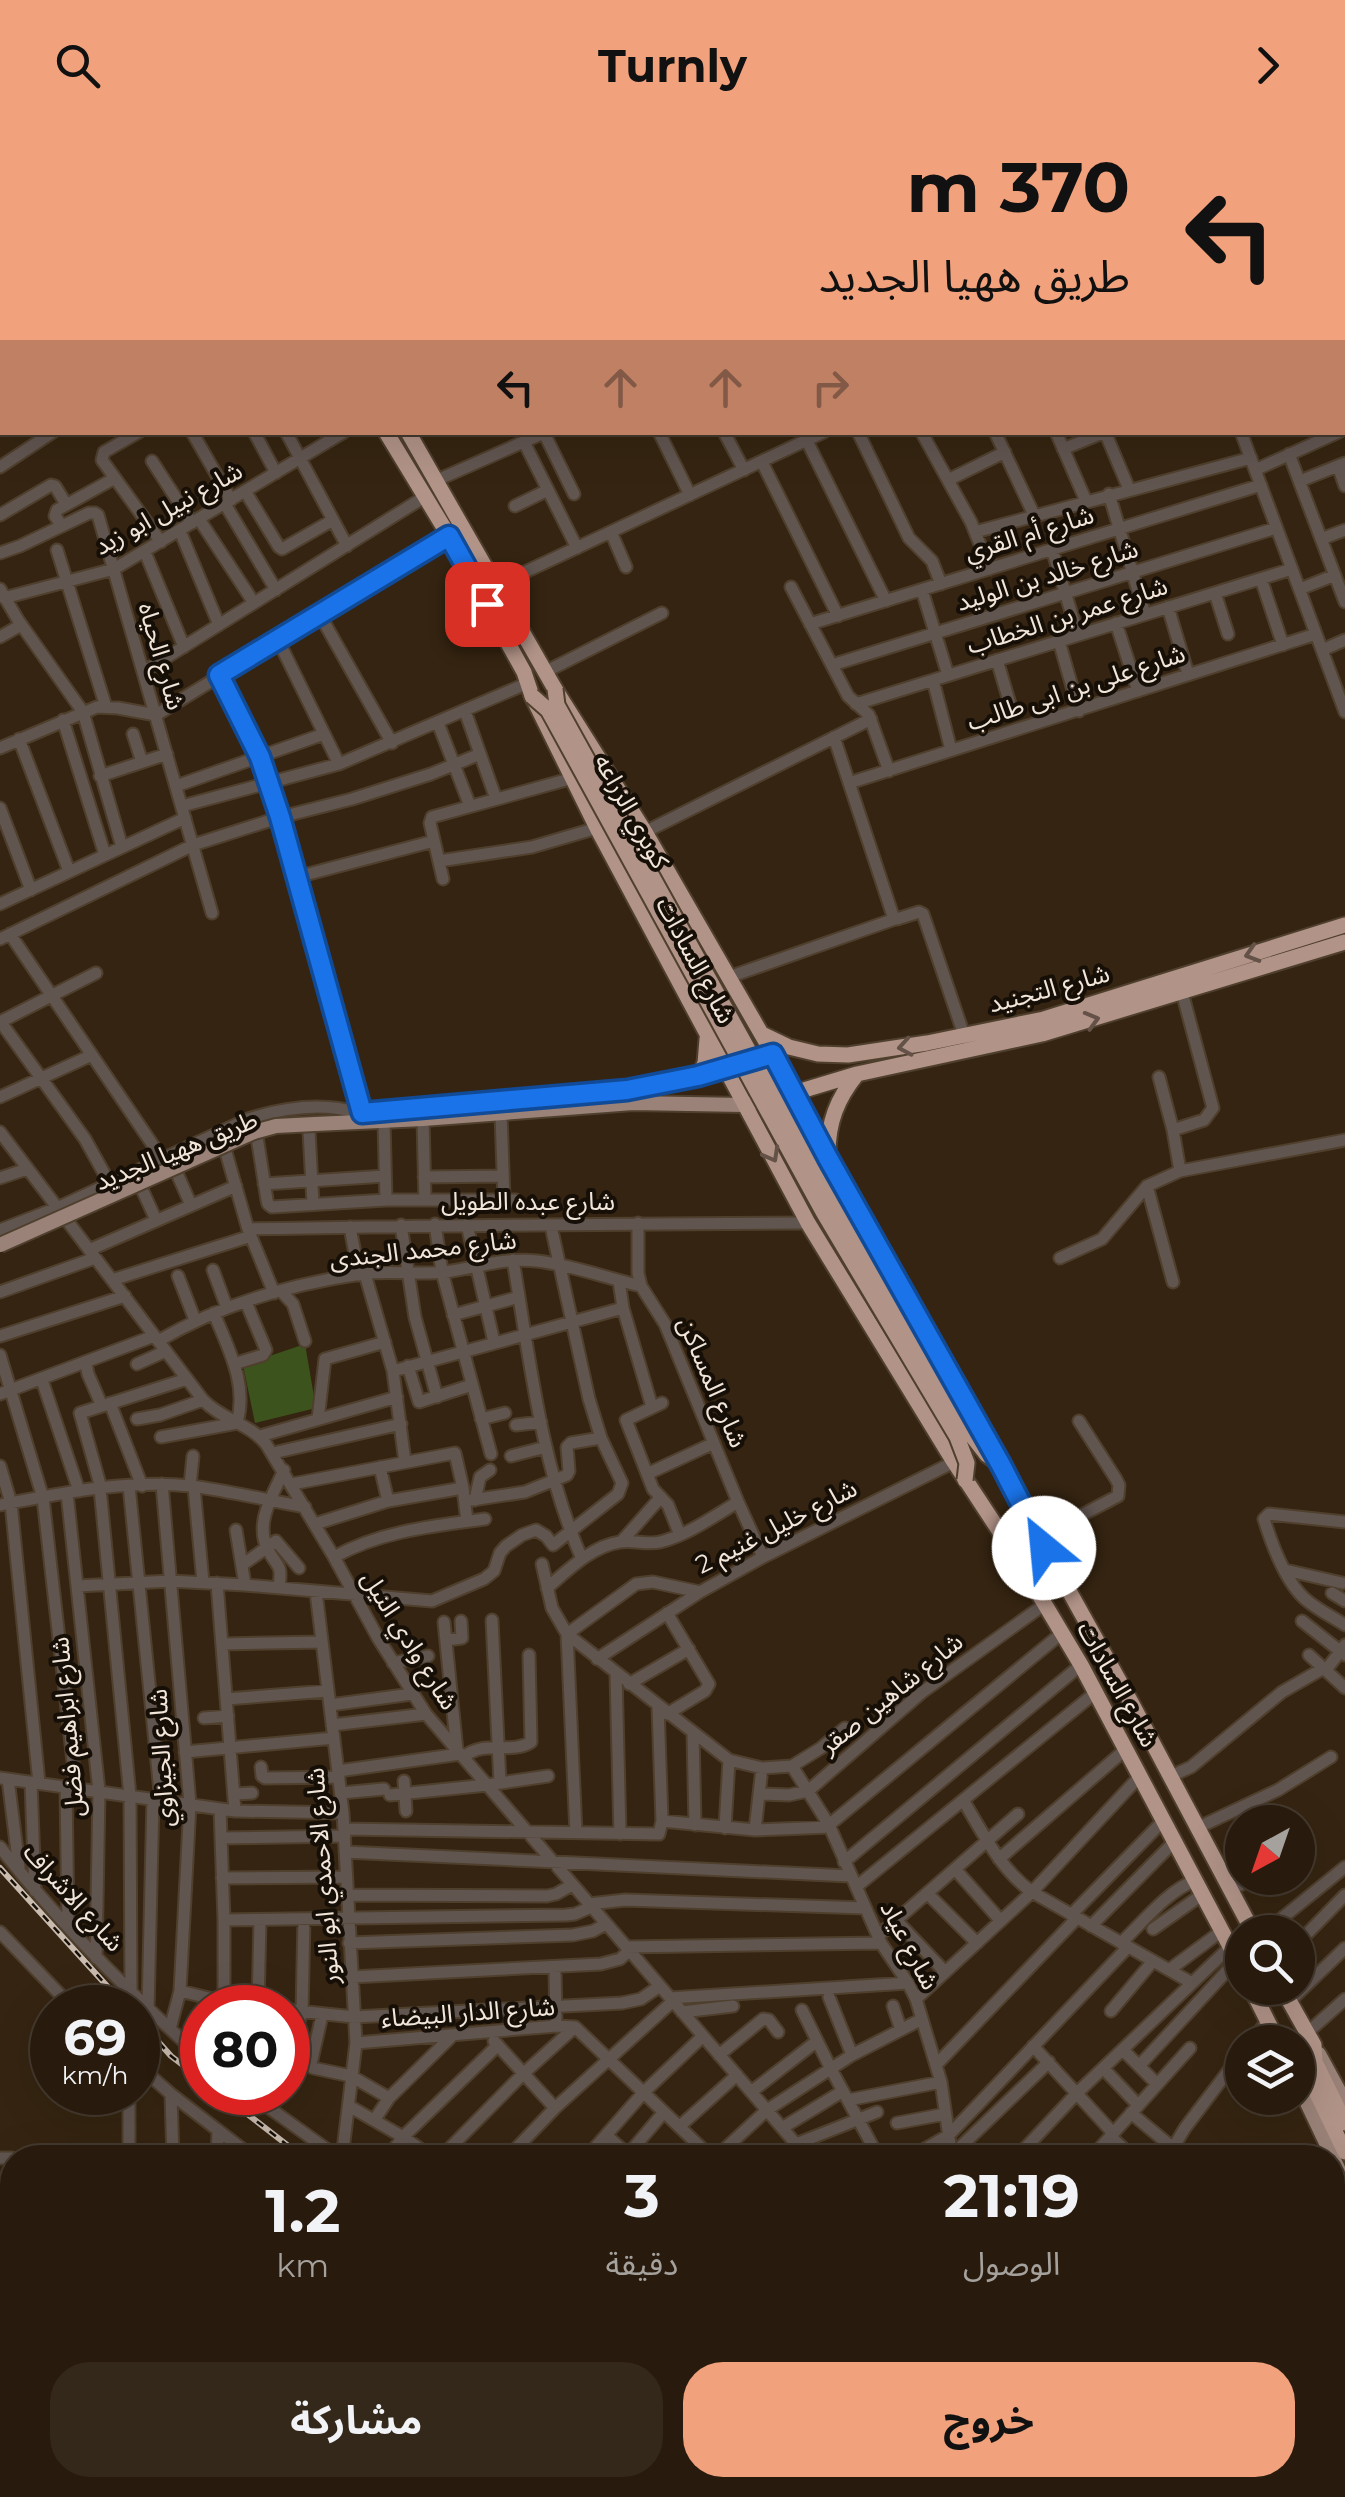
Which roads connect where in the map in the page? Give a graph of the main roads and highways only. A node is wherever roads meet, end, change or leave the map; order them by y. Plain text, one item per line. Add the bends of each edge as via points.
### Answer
1 (388, 435) edge
2 (410, 435) edge
3 (555, 689) junction
4 (530, 690) junction
5 (1345, 926) edge
6 (1345, 942) edge
7 (1161, 990) junction
8 (762, 1034) junction
9 (708, 1035) junction
10 (773, 1054) junction
11 (831, 1055) junction
12 (725, 1069) junction
13 (857, 1074) junction
14 (698, 1076) junction
15 (837, 1080) junction
16 (794, 1093) junction
17 (744, 1105) junction
18 (360, 1116) junction
19 (312, 1124) junction
20 (828, 1158) junction
21 (0, 1233) edge
22 (0, 1247) edge
23 (1001, 1465) junction
24 (965, 1480) junction
25 (1132, 1704) junction
26 (1108, 1716) junction
27 (1167, 1769) junction
28 (1139, 1773) junction
29 (1244, 1915) edge
30 (1225, 1934) edge
31 (1315, 2048) edge
32 (1315, 2062) edge
33 (1315, 2090) edge
34 (1345, 2102) edge
35 (1312, 2115) edge
36 (1345, 2123) edge
37 (1325, 2145) edge
38 (1342, 2145) edge

1 - 4 highway
2 - 3 highway
3 - 8 highway, شارع السادات
3 - 23 highway, كوبري الزراعه, bridge via 557,704 841,1217 968,1432
4 - 9 highway, شارع السادات
4 - 24 highway, كوبري الزراعه, bridge via 553,719 823,1212 957,1437 967,1463
5 -> 7 highway, شارع التجنيد
6 - 7 highway, شارع التجنيد via 1182,992
7 -> 11 highway, شارع التجنيد via 882,1052
13 -> 7 highway, شارع التجنيد via 1006,1043
8 - 10 highway, شارع السادات
8 - 11 highway, شارع التجنيد
9 - 12 highway, شارع السادات
9 - 14 highway
10 - 12 main road, طريق ههيا الجديد
10 - 16 highway, شارع السادات
11 - 15 highway
12 - 14 main road, طريق ههيا الجديد
12 - 17 highway, شارع السادات
13 - 15 highway, شارع التجنيد
13 - 20 highway via 830,1122
14 - 18 main road, طريق ههيا الجديد via 627,1090
15 - 16 highway, شارع التجنيد
16 - 17 main road, طريق ههيا الجديد
16 - 20 highway, شارع السادات
17 - 18 main road, طريق ههيا الجديد via 646,1103 384,1122
17 -> 24 highway, شارع السادات
18 - 19 main road
19 - 21 main road via 274,1118 252,1124
19 - 22 main road, bridge via 254,1132
20 - 23 highway, شارع السادات
23 - 25 highway, شارع السادات
24 - 26 highway, شارع السادات
25 - 26 highway via 1125,1715
25 - 27 highway, شارع السادات
26 - 28 highway, شارع السادات
27 - 28 highway via 1150,1760
27 - 29 highway, شارع السادات
28 - 30 highway, شارع السادات
31 - 34 main road
32 - 36 highway
33 - 38 highway
35 - 37 main road

